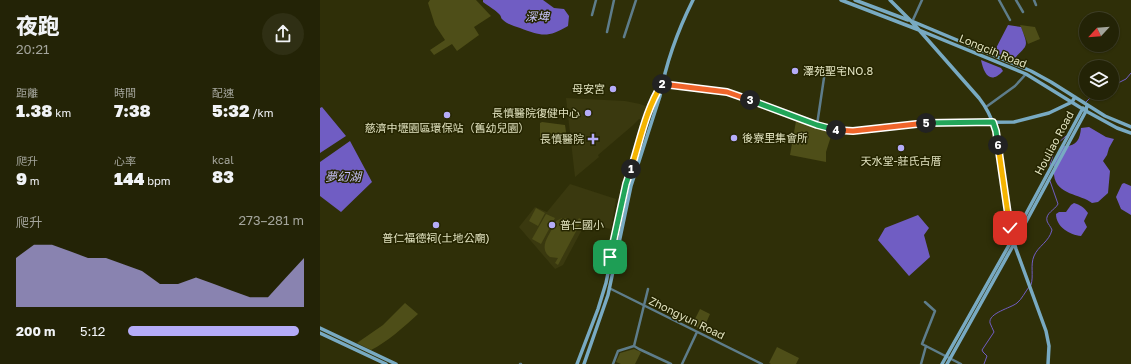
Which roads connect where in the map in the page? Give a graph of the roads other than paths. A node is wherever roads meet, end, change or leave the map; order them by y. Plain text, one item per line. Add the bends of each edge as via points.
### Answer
1 (596, 0) edge
2 (614, 0) edge
3 (636, 0) edge
4 (693, 0) edge
5 (841, 0) edge
6 (855, 0) edge
7 (890, 0) edge
8 (922, 0) edge
9 (999, 0) edge
10 (1016, 0) edge
11 (1034, 0) edge
12 (1036, 5) dead end
13 (1023, 12) dead end
14 (592, 15) dead end
15 (1010, 20) dead end
16 (912, 22) junction
17 (919, 30) junction
18 (607, 32) dead end
19 (624, 37) dead end
20 (825, 71) dead end
21 (1026, 74) junction
22 (662, 84) junction
23 (1075, 97) junction
24 (1072, 102) junction
25 (1087, 105) junction
26 (986, 108) junction
27 (1084, 110) junction
28 (993, 122) junction
29 (817, 125) junction
30 (1131, 127) edge
31 (1131, 133) edge
32 (1013, 238) junction
33 (1014, 244) junction
34 (605, 286) junction
35 (610, 289) junction
36 (648, 289) dead end
37 (925, 302) dead end
38 (644, 306) junction
39 (320, 328) edge
40 (697, 332) junction
41 (320, 333) edge
42 (634, 346) junction
43 (926, 346) junction
44 (948, 357) junction
45 (386, 364) edge
46 (396, 364) edge
47 (578, 364) edge
48 (584, 364) edge
49 (613, 364) edge
50 (671, 364) edge
51 (682, 364) edge
52 (762, 364) edge
53 (921, 364) edge
54 (942, 364) edge
55 (947, 364) edge
56 (961, 364) edge
57 (1048, 364) edge

1 - 14 street
2 - 18 street
3 - 19 street
4 - 22 street
5 - 17 street, Longcih Road
6 - 16 street, Longcih Road
7 - 16 street
8 - 16 street
9 - 15 street
10 - 13 street
11 - 12 street
16 - 17 street
16 - 23 street, Longcih Road via 1031,71
17 - 21 street, Longcih Road
17 - 26 street
20 - 29 street
21 - 24 street, Longcih Road
21 - 26 street via 1015,86
22 - 29 street via 727,92
22 - 34 street via 646,118 626,184
22 - 35 street via 632,186
23 - 24 street
23 - 25 street, Longcih Road
24 - 27 street, Longcih Road
24 - 28 street via 1032,119
25 - 27 street, Houliao Road
25 - 30 street, Longcih Road
26 - 28 street
27 - 31 street, Longcih Road via 1116,128
27 - 32 street, Houliao Road
27 - 33 street, Houliao Road
28 - 29 street via 926,123 853,131
28 - 32 street
32 - 33 street
32 - 44 street, Houliao Road
33 - 44 street, Houliao Road
33 - 57 street via 1046,331 1049,346
34 - 35 street, Zhongyun Road
34 - 47 street
35 - 38 street, Zhongyun Road
35 - 48 street
36 - 38 street
37 - 43 street via 935,311 922,342
38 - 40 street, Zhongyun Road
38 - 42 street
39 - 46 street
40 - 51 street
40 - 52 street, Zhongyun Road
41 - 45 street
42 - 49 street via 618,351
42 - 50 street
43 - 44 street
43 - 53 street
44 - 54 street, Houliao Road
44 - 55 street, Houliao Road
44 - 56 street

